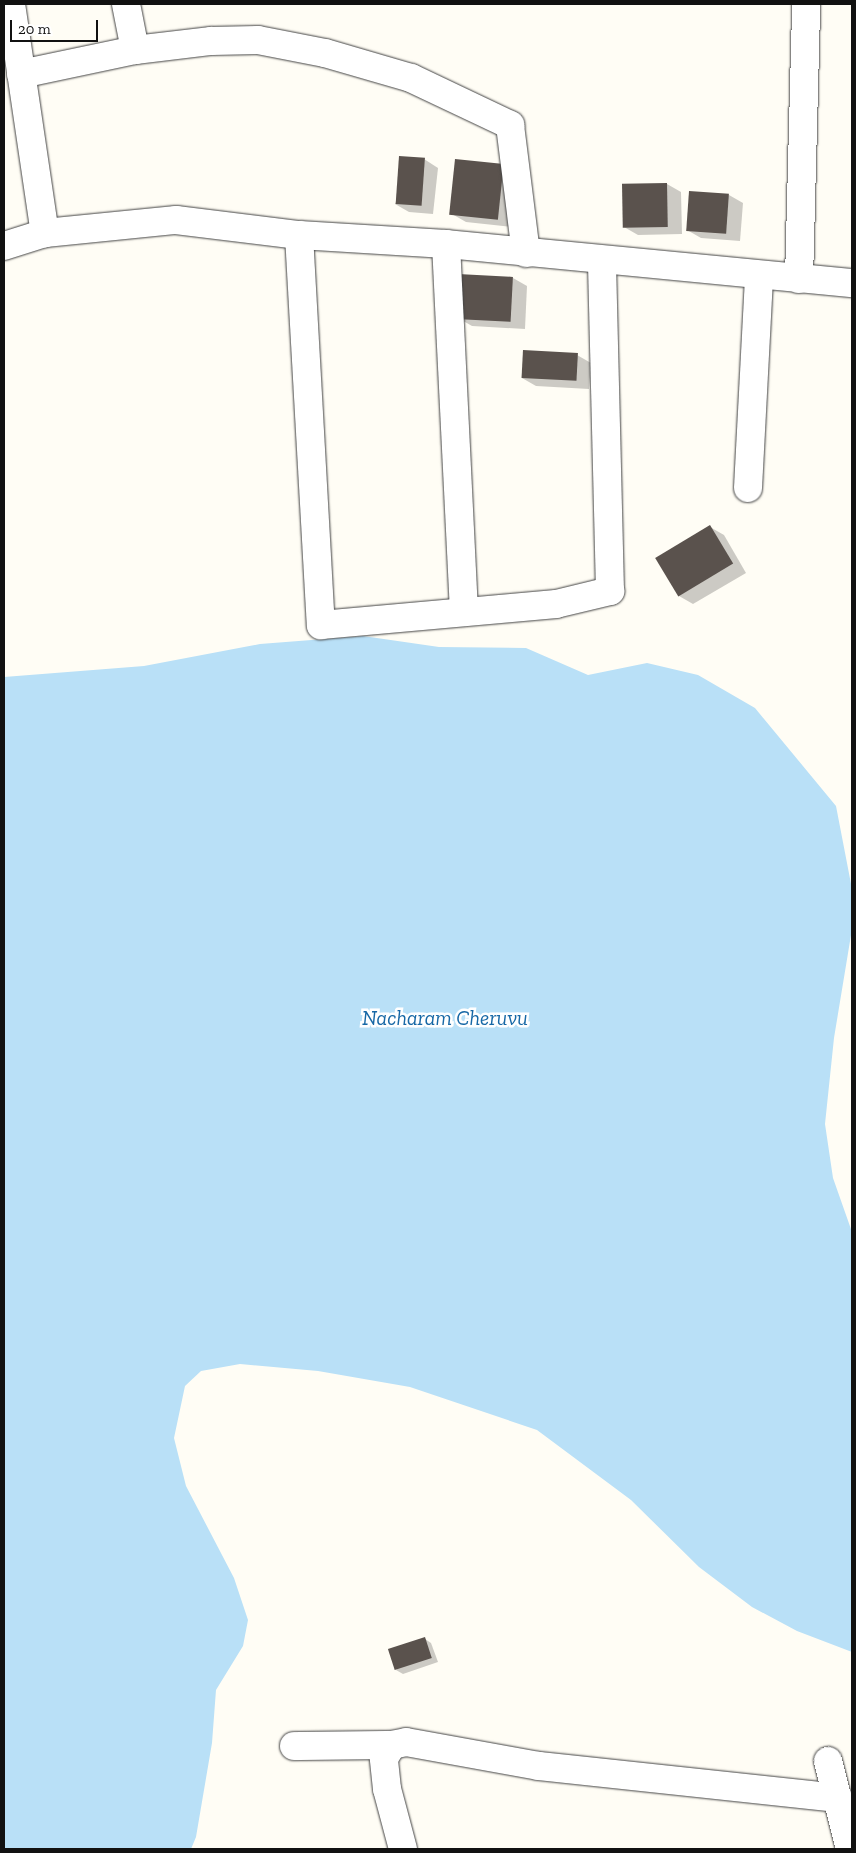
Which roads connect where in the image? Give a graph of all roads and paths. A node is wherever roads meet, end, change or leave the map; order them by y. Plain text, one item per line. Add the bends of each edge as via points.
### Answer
1 (11, 4) edge
2 (126, 4) edge
3 (806, 4) edge
4 (135, 50) junction
5 (22, 74) junction
6 (45, 233) junction
7 (299, 235) junction
8 (446, 244) junction
9 (4, 246) edge
10 (526, 253) junction
11 (602, 261) junction
12 (759, 275) junction
13 (799, 279) junction
14 (852, 283) edge
15 (748, 488) dead end
16 (464, 612) junction
17 (392, 1745) junction
18 (294, 1746) dead end
19 (828, 1761) dead end
20 (838, 1798) junction
21 (403, 1849) edge
22 (850, 1849) edge

1 - 5 street
2 - 4 street
3 - 13 street
4 - 5 street
4 - 10 street via 211,41 258,40 325,53 411,78 510,125
5 - 6 street
6 - 7 street via 176,220
6 - 9 street
7 - 8 street
7 - 16 street via 321,625
8 - 10 street
8 - 16 street
10 - 11 street
11 - 12 street
11 - 16 street via 610,591 556,604
12 - 13 street
12 - 15 street
13 - 14 street
17 - 18 street
17 - 20 street via 406,1742 539,1766
17 - 21 street via 384,1758 387,1789
19 - 20 street
20 - 22 street

